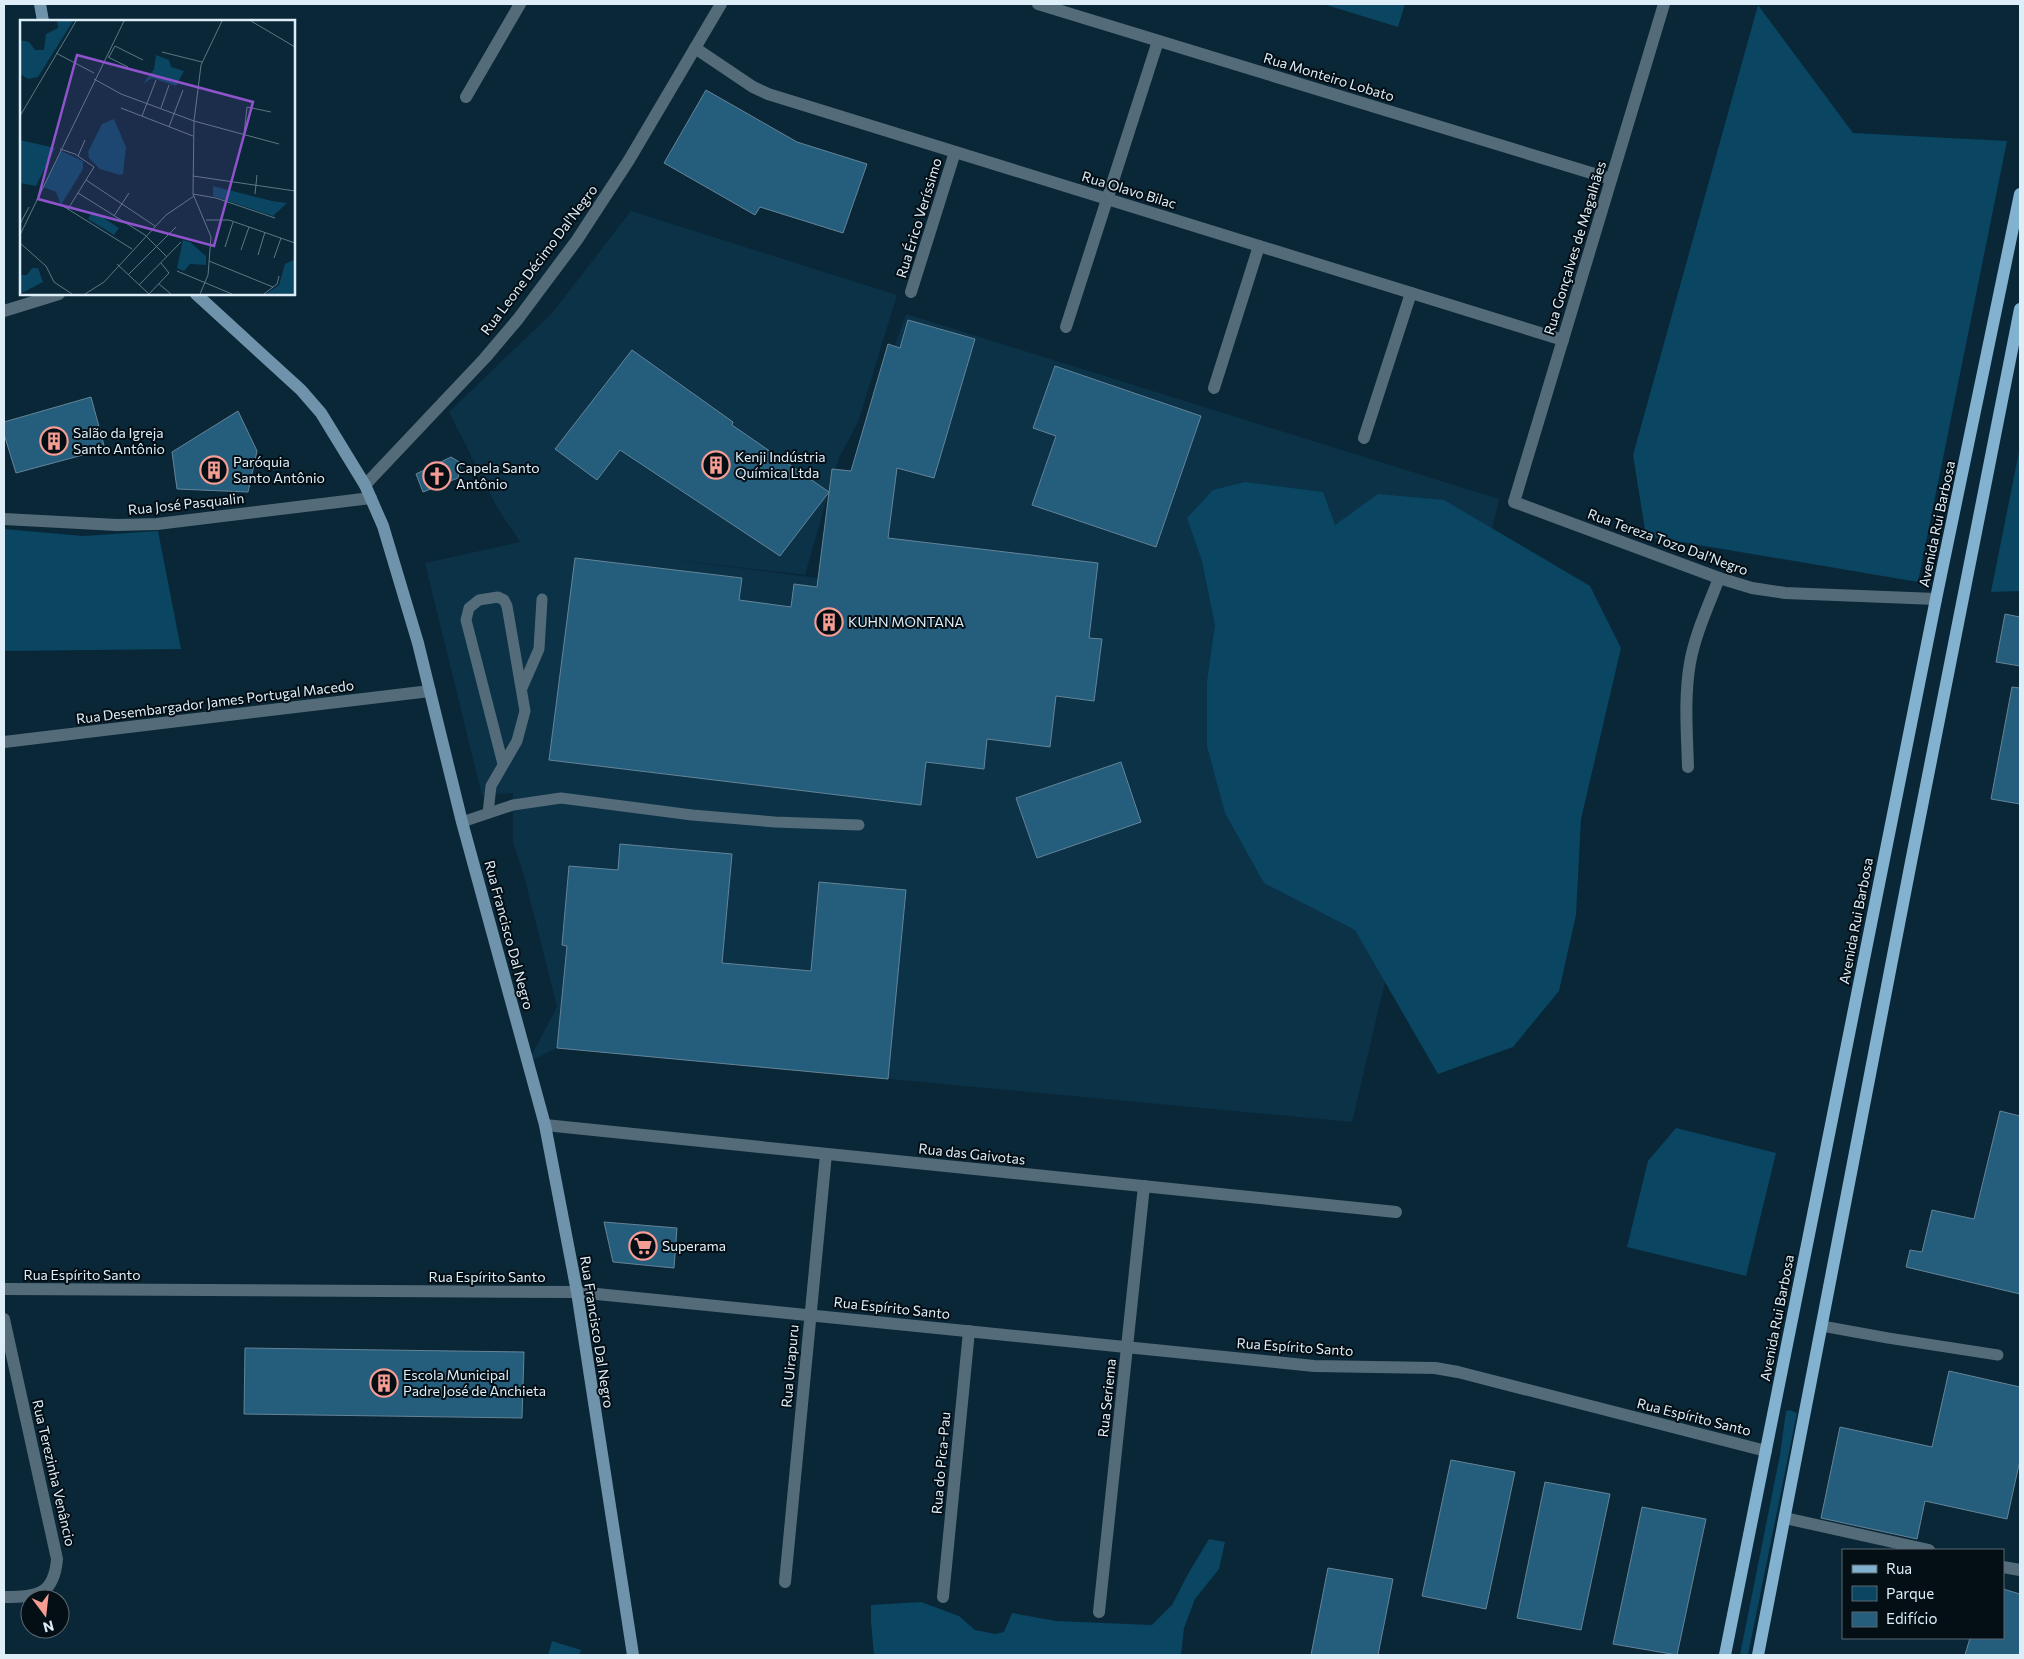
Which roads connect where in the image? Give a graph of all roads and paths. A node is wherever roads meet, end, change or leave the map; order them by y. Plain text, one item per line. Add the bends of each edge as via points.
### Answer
1 (40, 4) edge
2 (520, 4) edge
3 (721, 4) edge
4 (1038, 4) edge
5 (1664, 4) edge
6 (43, 20) edge
7 (1158, 40) junction
8 (695, 48) junction
9 (466, 97) dead end
10 (955, 152) junction
11 (1611, 179) junction
12 (2020, 194) edge
13 (1107, 199) junction
14 (1259, 246) junction
15 (911, 292) dead end
16 (1411, 293) junction
17 (56, 295) edge
18 (197, 295) edge
19 (2020, 309) edge
20 (4, 311) edge
21 (1066, 327) dead end
22 (1563, 340) junction
23 (1214, 388) dead end
24 (1364, 438) dead end
25 (365, 484) junction
26 (371, 498) junction
27 (1514, 502) joint
28 (4, 519) edge
29 (1719, 578) junction
30 (542, 599) dead end
31 (1936, 599) junction
32 (522, 688) junction
33 (430, 691) junction
34 (4, 742) edge
35 (503, 764) junction
36 (1688, 767) dead end
37 (488, 813) junction
38 (462, 822) junction
39 (859, 825) dead end
40 (545, 1125) junction
41 (826, 1154) junction
42 (1144, 1186) junction
43 (1396, 1212) dead end
44 (4, 1290) edge
45 (577, 1292) junction
46 (810, 1315) junction
47 (4, 1318) edge
48 (1822, 1326) junction
49 (968, 1331) junction
50 (1127, 1347) junction
51 (1998, 1355) dead end
52 (1766, 1451) junction
53 (1785, 1518) junction
54 (1924, 1549) edge
55 (2004, 1566) edge
56 (2020, 1570) edge
57 (785, 1582) dead end
58 (4, 1597) edge
59 (943, 1597) dead end
60 (1099, 1612) dead end
61 (633, 1655) edge
62 (1725, 1655) edge
63 (1758, 1655) edge

1 - 6 street
2 - 9 street
3 - 8 street, Rua Leone Décimo Dal'Negro
4 - 7 street, Rua Monteiro Lobato
5 - 11 street, Rua Gonçalves de Magalhães
7 - 11 street, Rua Monteiro Lobato
7 - 13 street
8 - 10 street, Rua Olavo Bilac via 768,94
8 - 25 street, Rua Leone Décimo Dal'Negro via 605,198 523,312 453,394
10 - 13 street, Rua Olavo Bilac
10 - 15 street, Rua Érico Veríssimo
11 - 22 street, Rua Gonçalves de Magalhães
12 - 31 main road, Avenida Rui Barbosa
13 - 14 street, Rua Olavo Bilac
13 - 21 street
14 - 16 street, Rua Olavo Bilac
14 - 23 street
16 - 22 street, Rua Olavo Bilac
16 - 24 street
17 - 20 street
18 - 25 street, Rua Francisco Dal Negro via 301,390 321,414
19 - 48 main road
22 - 27 street, Rua Gonçalves de Magalhães
25 - 26 street, Rua Francisco Dal Negro
26 - 28 street, Rua José Pasqualin via 157,524
26 - 33 street, Rua Francisco Dal Negro via 400,580
27 - 29 street, Rua Tereza Tozo Dal'Negro
29 - 31 street, Rua Tereza Tozo Dal'Negro via 1784,593
29 - 36 street via 1690,662
30 - 32 lane via 539,649
31 - 52 main road, Avenida Rui Barbosa
32 - 35 lane via 525,711 517,741
32 - 35 lane via 507,606 498,597 479,600 469,608 466,620
33 - 34 street, Rua Desembargador James Portugal Macedo
33 - 38 street, Rua Francisco Dal Negro
35 - 37 lane via 491,786
37 - 38 lane
37 - 39 lane via 513,805 561,798 701,816
38 - 40 street, Rua Francisco Dal Negro
40 - 41 street, Rua das Gaivotas
40 - 45 street, Rua Francisco Dal Negro
41 - 42 street, Rua das Gaivotas
41 - 46 street, Rua Uirapuru
42 - 43 street, Rua das Gaivotas
42 - 50 street, Rua Seriema
44 - 45 street, Rua Espírito Santo
45 - 46 street, Rua Espírito Santo
45 - 61 street, Rua Francisco Dal Negro
46 - 49 street, Rua Espírito Santo
46 - 57 street, Rua Uirapuru
47 - 58 street, Rua Terezinha Venâncio via 57,1559 56,1574 42,1591 30,1597
48 - 51 lane
48 - 53 main road
49 - 50 street, Rua Espírito Santo
49 - 59 street, Rua do Pica-Pau
50 - 52 street, Rua Espírito Santo via 1314,1366 1435,1368
50 - 60 street, Rua Seriema
52 - 62 main road, Avenida Rui Barbosa
53 - 54 street
53 - 63 main road
55 - 56 street

